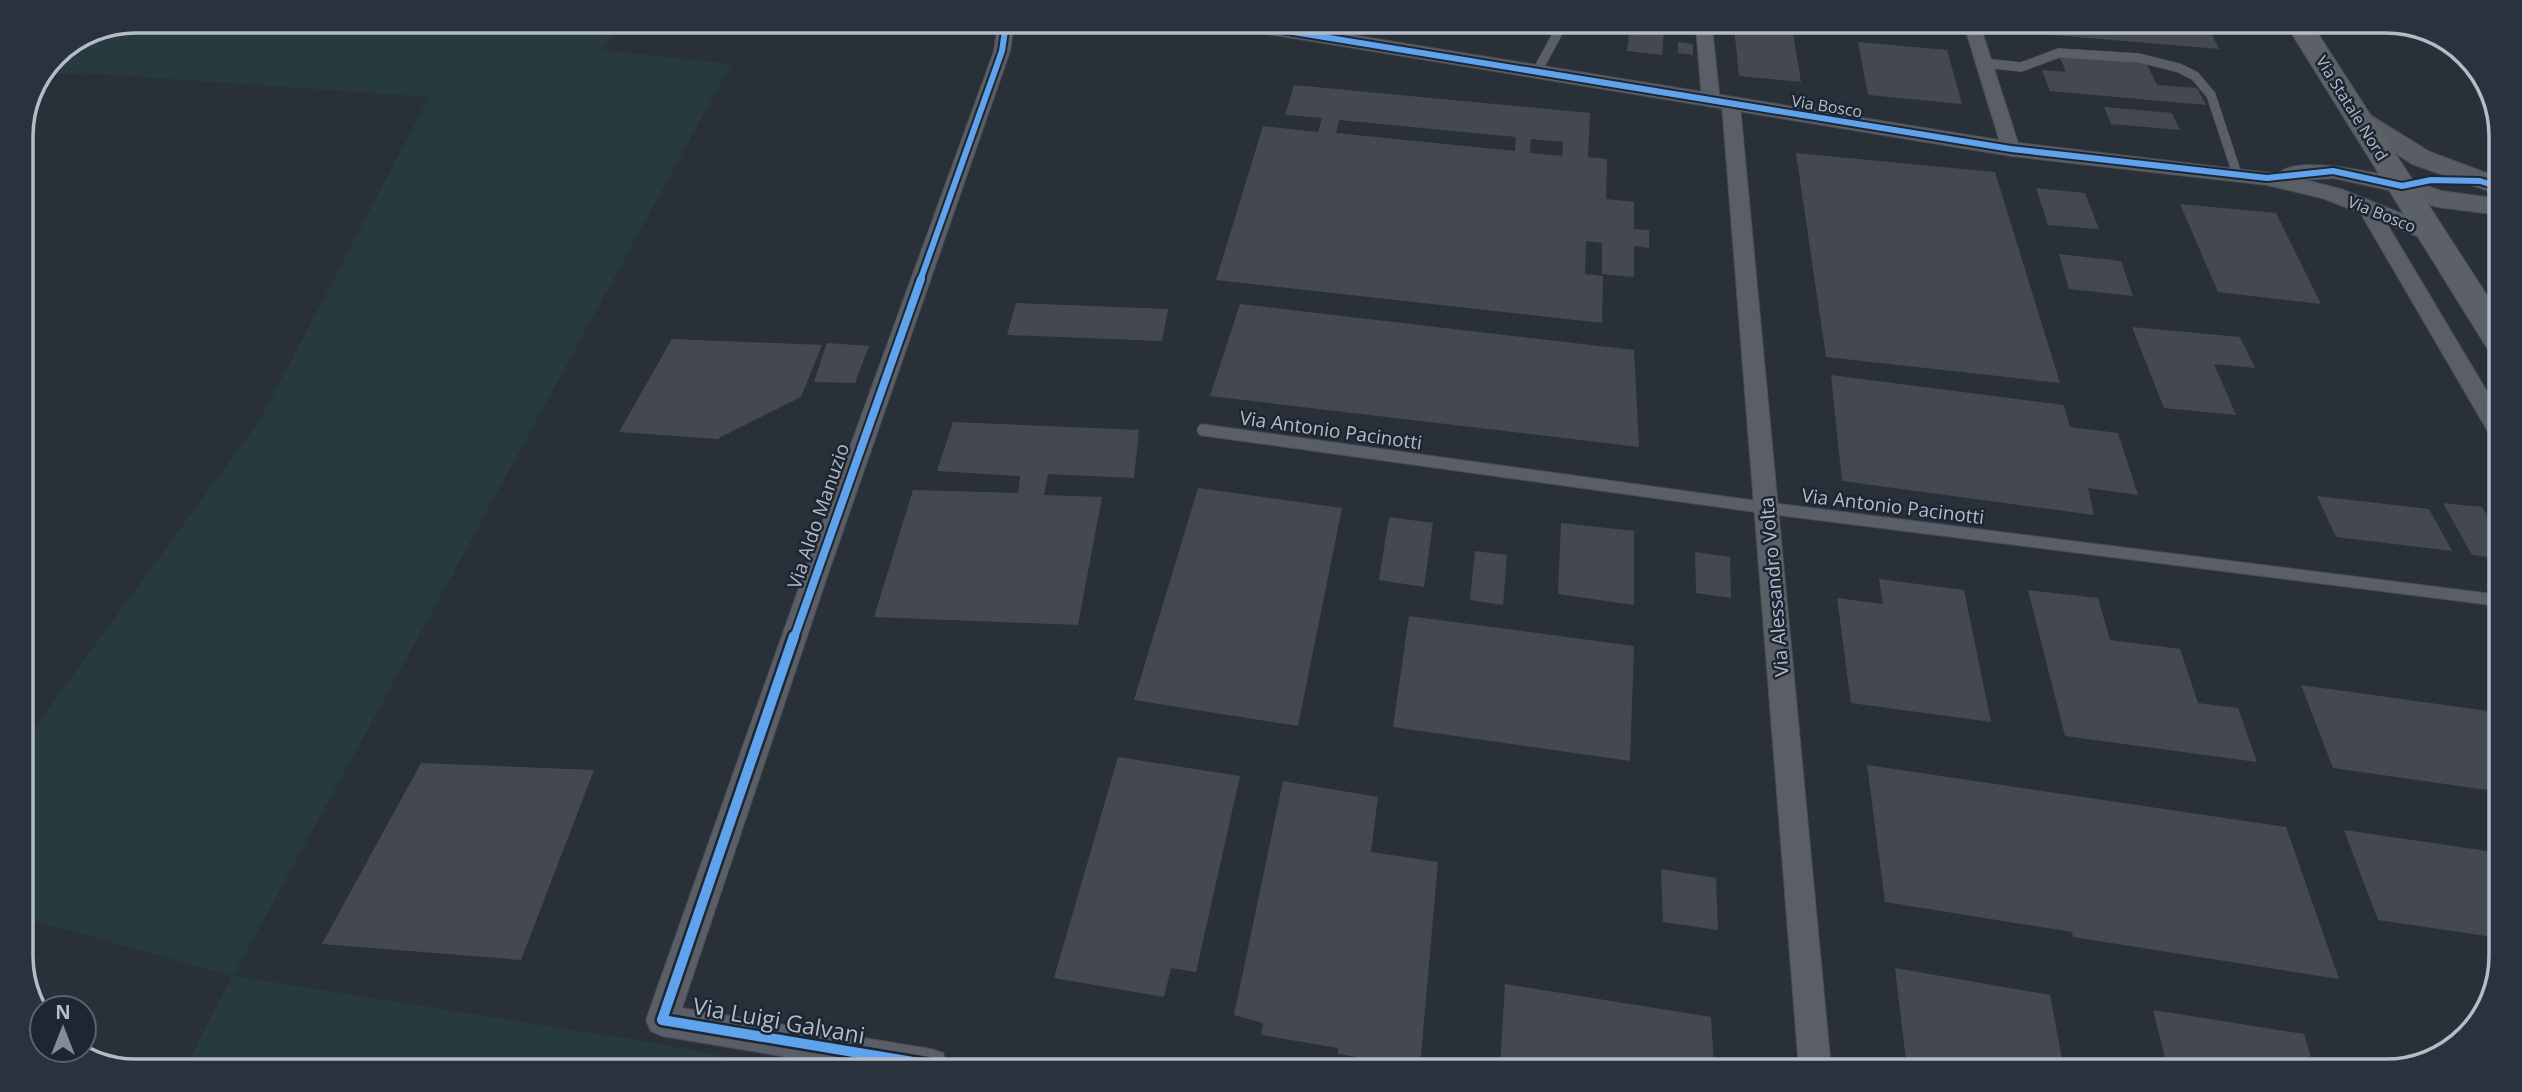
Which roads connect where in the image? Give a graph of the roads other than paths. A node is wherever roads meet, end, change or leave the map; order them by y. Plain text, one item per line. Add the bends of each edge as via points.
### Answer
1 (1005, 33) edge
2 (1014, 33) edge
3 (1298, 33) edge
4 (1558, 33) edge
5 (1705, 33) edge
6 (1975, 33) edge
7 (2305, 33) edge
8 (1003, 51) junction
9 (1984, 63) junction
10 (1535, 73) junction
11 (1721, 104) junction
12 (2358, 118) junction
13 (2377, 147) junction
14 (2011, 149) junction
15 (2237, 174) junction
16 (2333, 183) junction
17 (2407, 194) junction
18 (2489, 194) edge
19 (2489, 196) edge
20 (2489, 199) edge
21 (2367, 206) junction
22 (2432, 234) junction
23 (2489, 324) edge
24 (2489, 414) edge
25 (1203, 430) dead end
26 (1767, 508) junction
27 (2489, 599) edge
28 (662, 1020) joint
29 (895, 1059) edge
30 (1814, 1059) edge

1 - 8 street, Via Aldo Manuzio
2 - 8 street, Via Aldo Manuzio
3 - 10 street, Via Bosco
4 - 10 lane
5 - 11 street
6 - 9 street
7 - 12 main road, Via Statale Nord
8 - 28 street, Via Aldo Manuzio
9 - 14 street
9 - 15 lane via 2024,66 2059,53 2169,63 2188,71 2207,88
10 - 11 street, Via Bosco
11 - 14 street, Via Bosco
11 - 26 street, Via Alessandro Volta
12 - 13 main road, Via Statale Nord
12 - 18 main road via 2420,158
13 - 16 street, Via Bosco
13 - 17 main road, Via Statale Nord
14 - 15 street, Via Bosco
15 - 16 street, Via Bosco
16 - 17 street, Via Bosco
16 - 21 street, Via Bosco
17 - 19 main road via 2437,199
17 - 22 main road, Via Statale Nord
20 - 22 main road
21 - 22 street, Via Bosco
21 - 24 street
22 - 23 main road, Via Statale Nord
25 - 26 lane, Via Antonio Pacinotti
26 - 27 lane, Via Antonio Pacinotti
26 - 30 street, Via Alessandro Volta
28 - 29 street, Via Luigi Galvani

